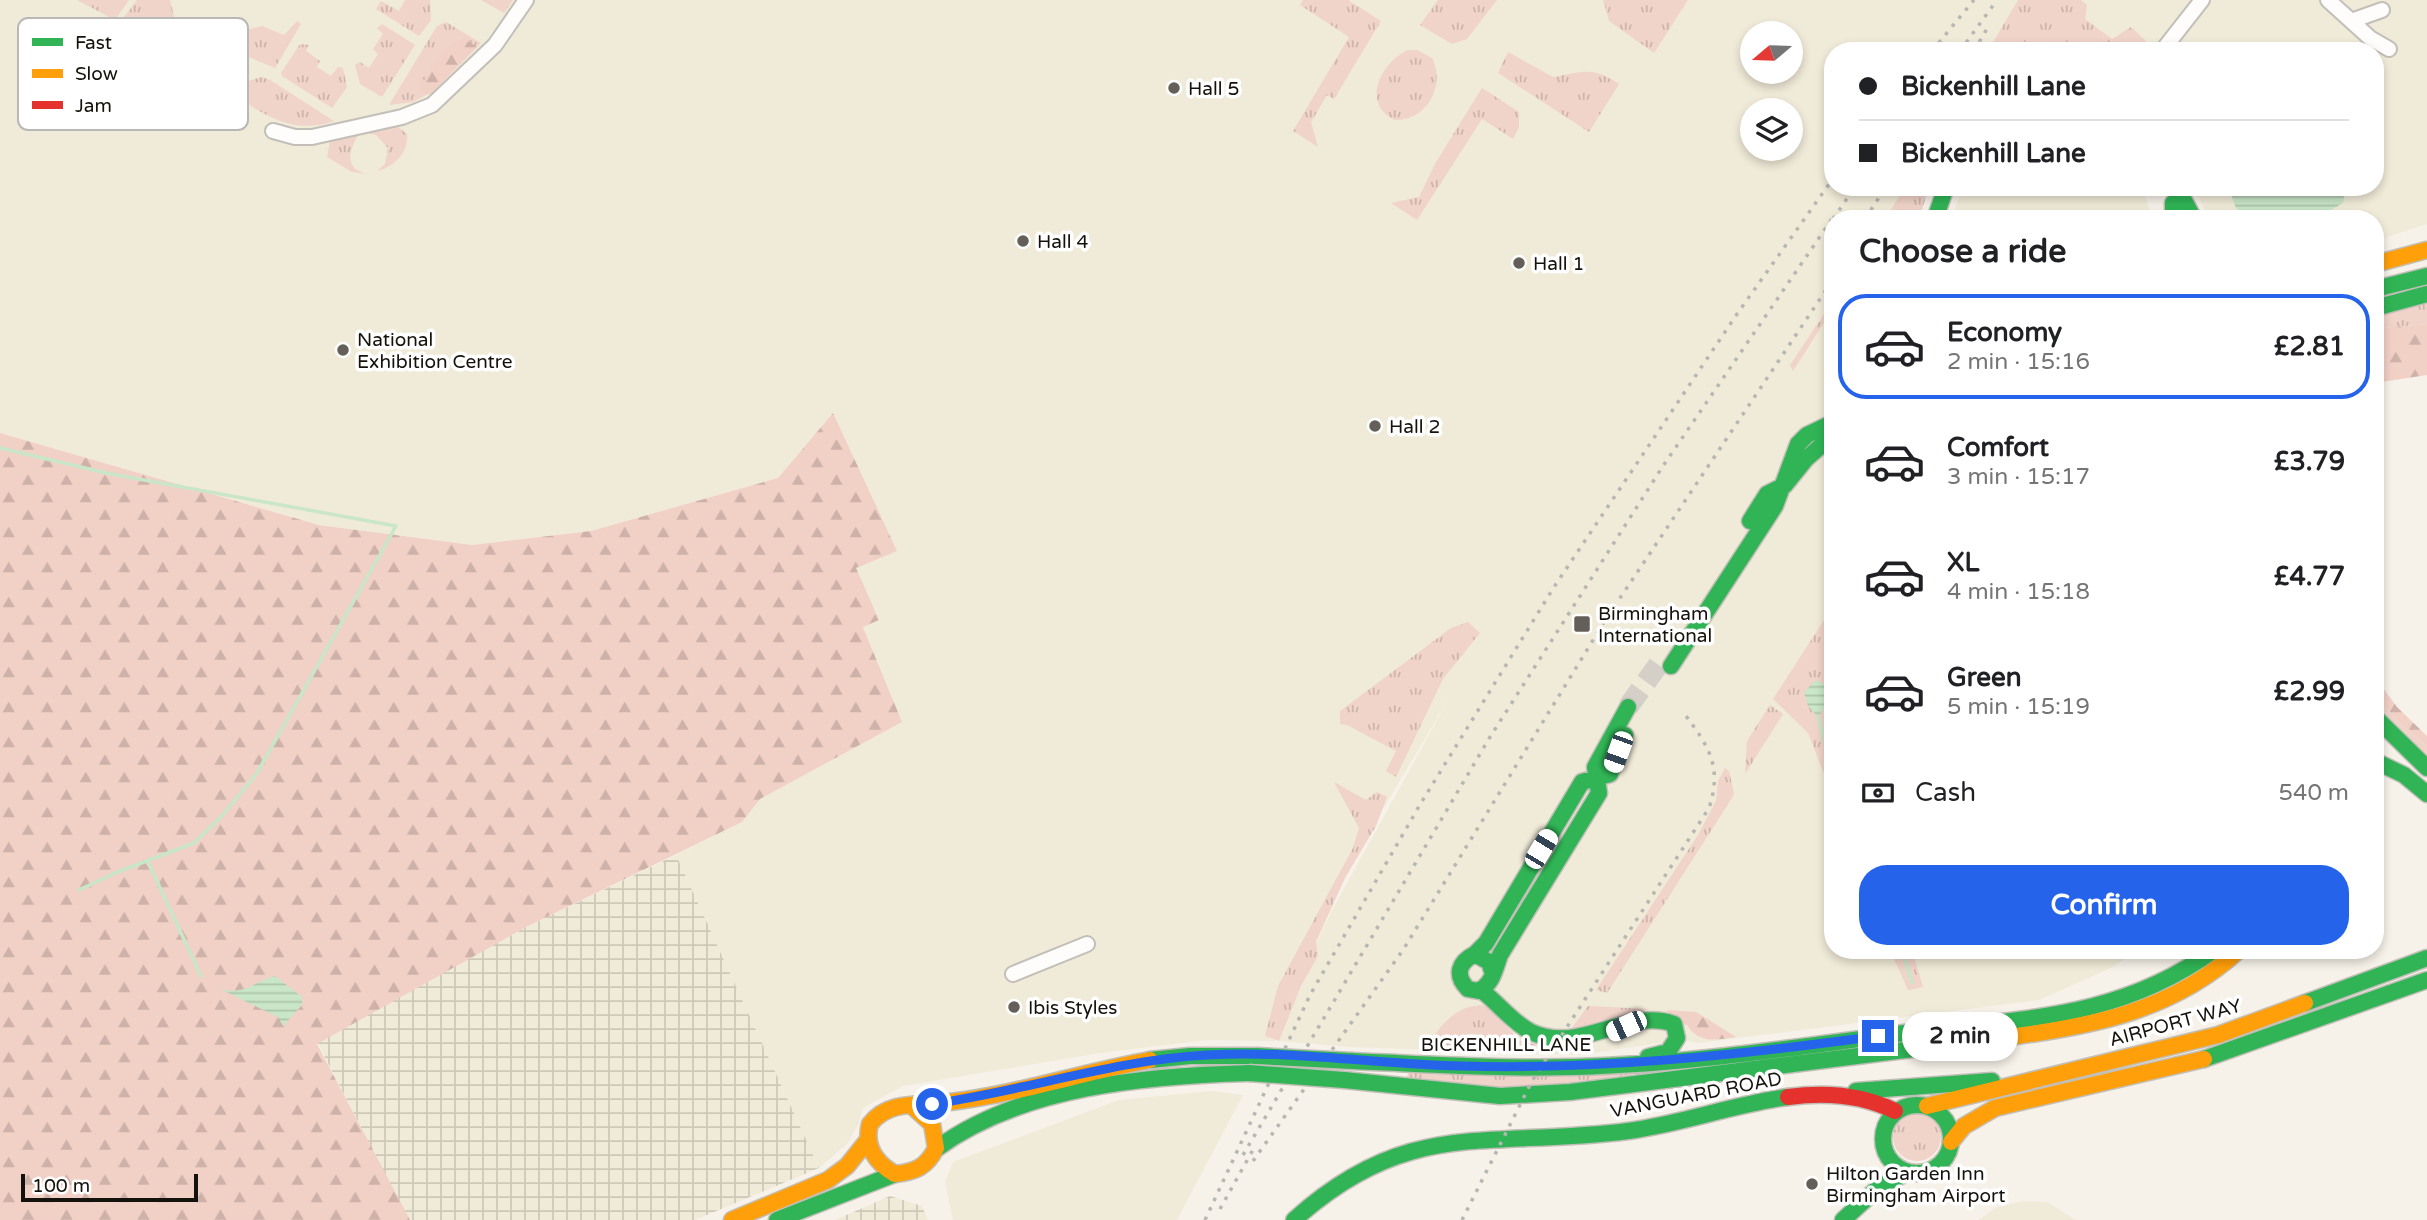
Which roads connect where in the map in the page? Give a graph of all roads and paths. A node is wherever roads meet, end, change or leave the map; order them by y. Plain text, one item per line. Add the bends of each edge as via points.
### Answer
1 (526, 0) edge
2 (2202, 0) edge
3 (2328, 0) edge
4 (2382, 10) dead end
5 (2351, 21) junction
6 (2178, 35) junction
7 (2171, 42) edge
8 (2174, 42) edge
9 (2380, 42) edge
10 (2384, 45) edge
11 (2389, 49) dead end
12 (273, 131) dead end
13 (2427, 250) edge
14 (2384, 262) edge
15 (2427, 276) edge
16 (2384, 287) edge
17 (2427, 294) edge
18 (2384, 306) edge
19 (1824, 428) edge
20 (1824, 443) edge
21 (1785, 485) junction
22 (1666, 664) tunnel mouth
23 (1633, 709) tunnel mouth
24 (2384, 725) edge
25 (2384, 765) edge
26 (2427, 768) edge
27 (1598, 778) junction
28 (2427, 794) edge
29 (1087, 944) dead end
30 (1475, 954) junction
31 (2427, 958) edge
32 (2201, 959) edge
33 (2228, 959) edge
34 (1013, 974) dead end
35 (1493, 974) junction
36 (2427, 980) edge
37 (1481, 990) junction
38 (1619, 1065) junction
39 (2033, 1081) junction
40 (1826, 1094) junction
41 (911, 1105) junction
42 (1927, 1105) junction
43 (1895, 1111) junction
44 (867, 1141) junction
45 (1951, 1142) junction
46 (934, 1153) junction
47 (1908, 1172) junction
48 (895, 1174) junction
49 (732, 1220) edge
50 (777, 1220) edge
51 (1294, 1220) edge
52 (1843, 1220) edge

1 - 12 street via 495,45 432,105 402,117 312,137
2 - 6 street
3 - 5 street
4 - 5 street
5 - 9 street
6 - 7 street
6 - 8 street
10 - 11 street
13 - 14 main road
15 - 16 main road
17 - 18 main road
19 - 21 main road via 1801,442 1787,464
20 - 21 main road
21 - 22 main road via 1778,505
23 - 27 main road via 1595,767
24 - 26 main road
25 - 28 main road
27 - 30 main road via 1582,782 1486,943
27 - 35 main road via 1599,793 1500,954
29 - 34 street
30 - 35 main road via 1489,962
30 - 37 main road via 1462,960 1458,974 1469,990
31 - 39 main road, AIRPORT WAY via 2218,1035
32 - 38 main road, BICKENHILL LANE via 2160,987 2083,1010 1725,1056
33 - 46 main road, bridge via 2194,988 2095,1025 1570,1092 1500,1096 1249,1073 1143,1080 1005,1111 958,1130
35 - 37 main road
36 - 45 main road, AIRPORT WAY via 2218,1056 1995,1108 1964,1126
37 - 38 main road via 1532,1032 1558,1040 1585,1039 1651,1017 1674,1024 1677,1038 1668,1052
38 - 41 main road, BICKENHILL LANE, bridge via 1515,1067 1210,1054 1148,1060 995,1095
39 - 40 main road via 1975,1081
39 - 42 main road, AIRPORT WAY
40 - 43 main road, VANGUARD ROAD via 1876,1102
40 - 51 main road, VANGUARD ROAD via 1775,1098 1629,1131 1436,1144 1379,1161 1326,1189
41 - 44 main road via 881,1112 872,1122
41 - 46 main road via 930,1119 937,1134
42 - 43 main road via 1906,1105
42 - 45 main road via 1948,1125
43 - 47 main road via 1884,1126 1882,1142 1887,1157
44 - 48 main road via 875,1162
44 - 49 main road via 847,1166 828,1180
45 - 47 main road via 1939,1166 1927,1172
46 - 48 main road via 919,1170
47 - 52 main road via 1879,1187
48 - 50 main road

